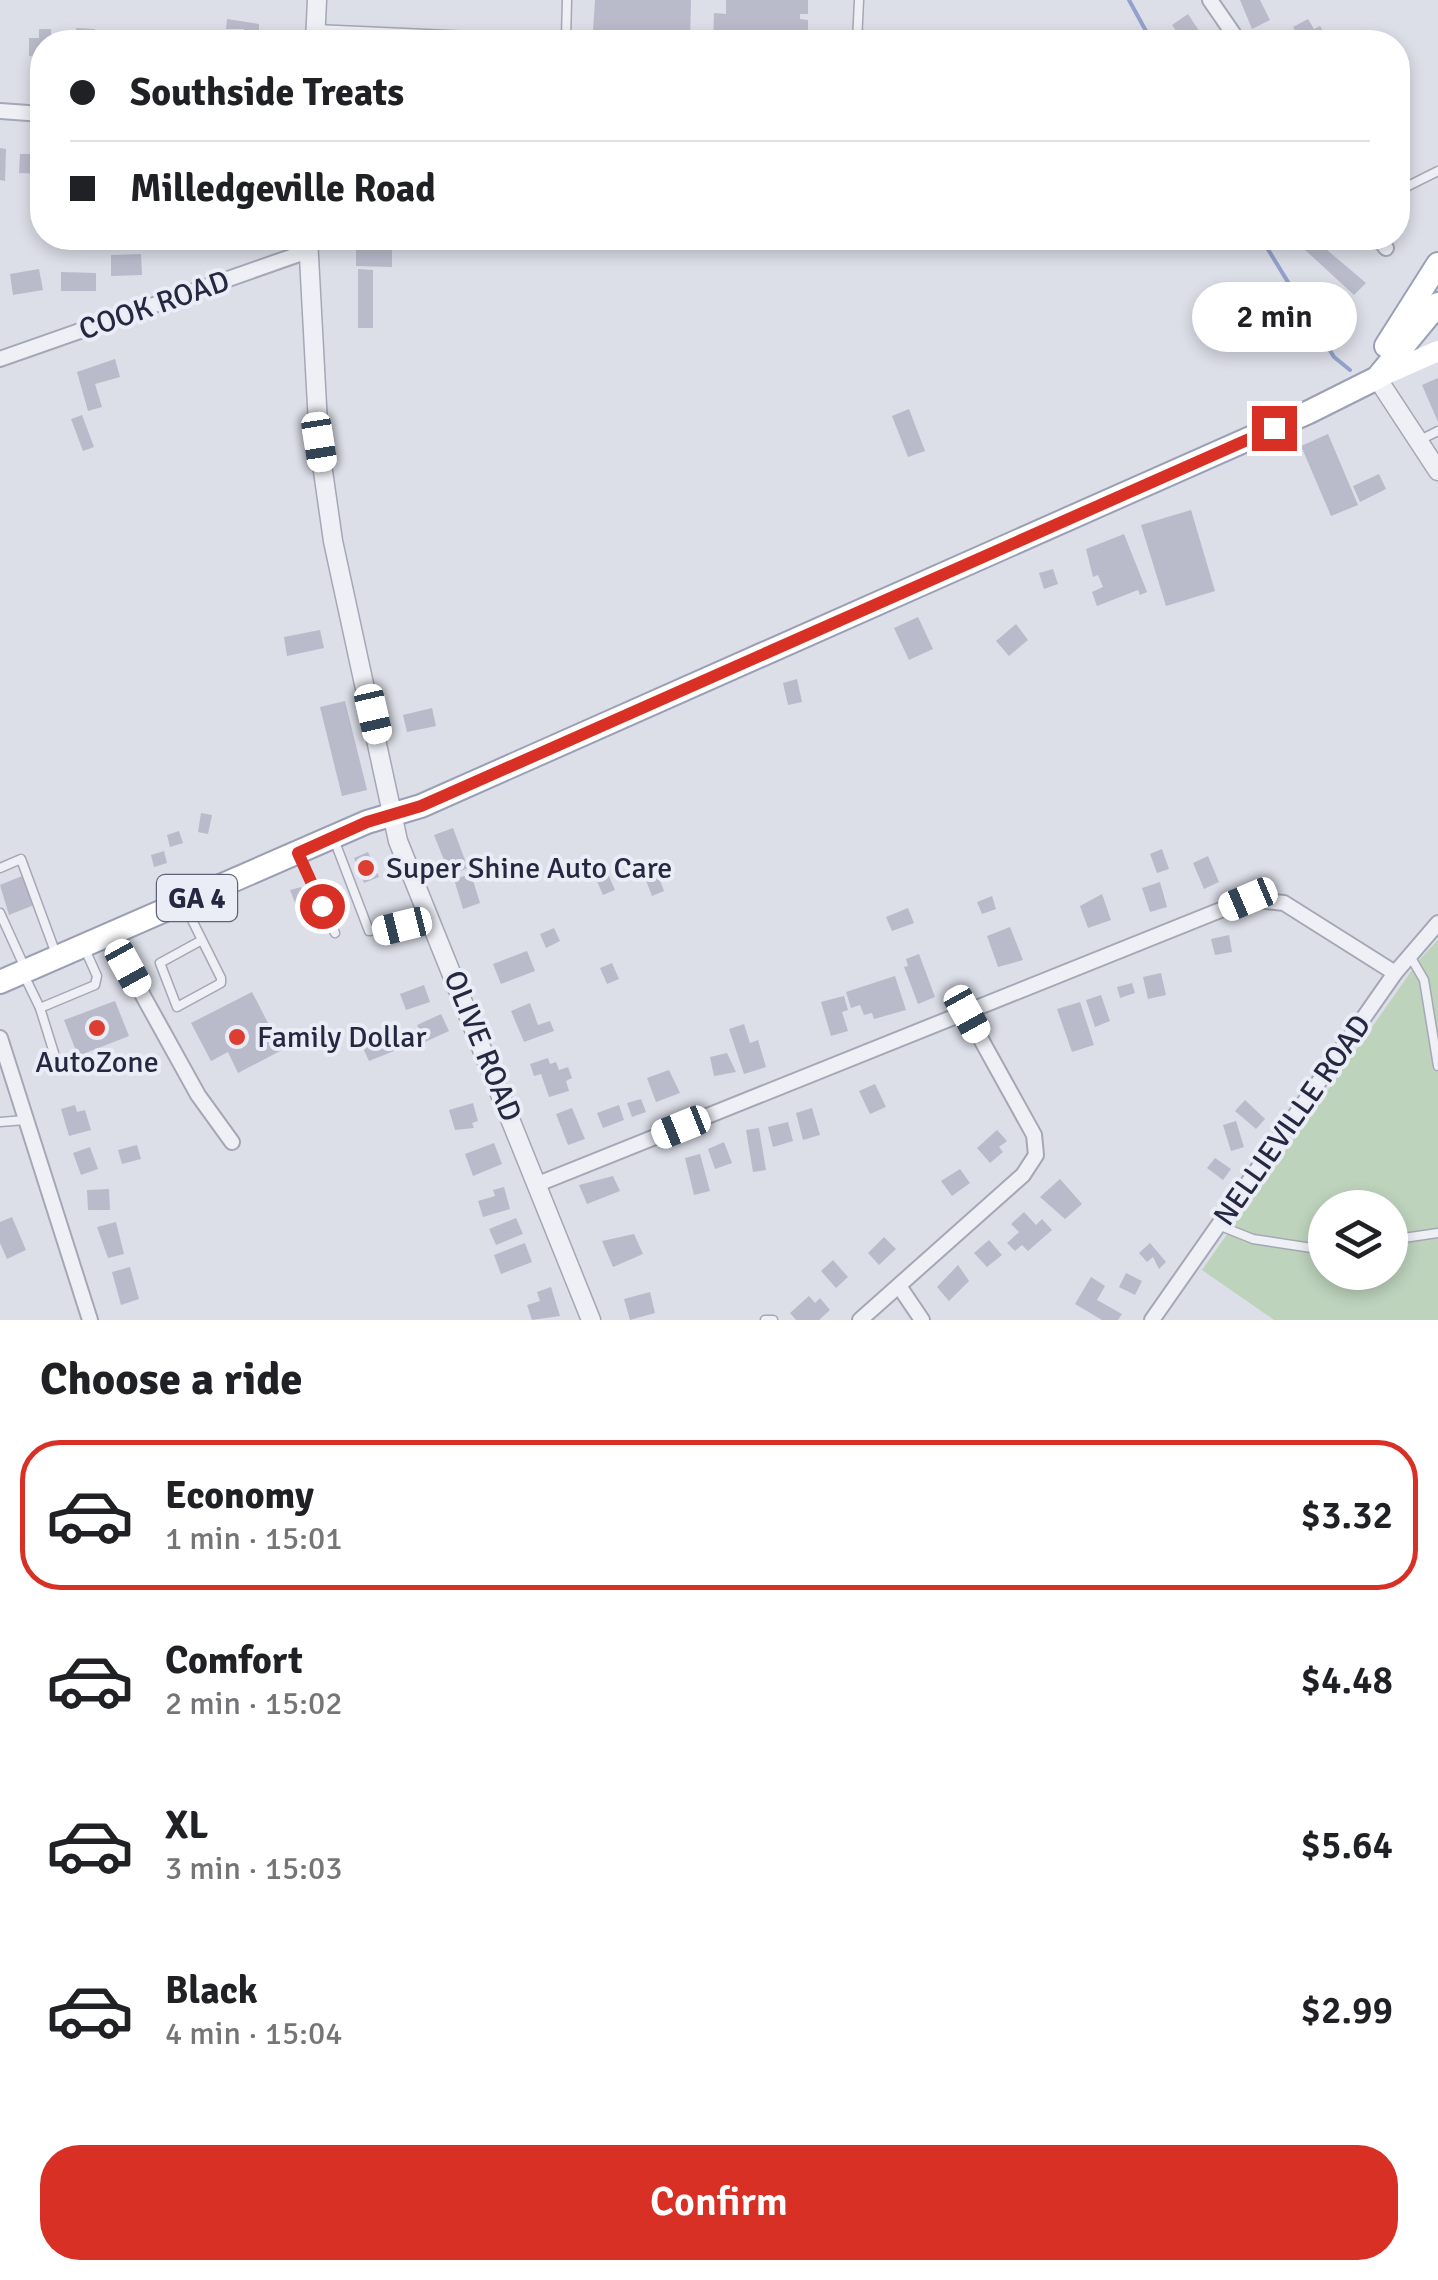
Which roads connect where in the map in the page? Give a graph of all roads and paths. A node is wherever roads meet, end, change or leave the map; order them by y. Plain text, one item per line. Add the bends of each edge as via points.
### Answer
1 (316, 0) edge
2 (567, 0) edge
3 (859, 0) edge
4 (1210, 0) edge
5 (315, 30) edge
6 (566, 30) edge
7 (858, 30) edge
8 (1231, 30) edge
9 (0, 111) edge
10 (30, 113) edge
11 (1438, 171) edge
12 (1410, 185) edge
13 (292, 250) edge
14 (308, 250) edge
15 (1438, 264) edge
16 (1438, 304) edge
17 (1438, 351) edge
18 (0, 359) edge
19 (1378, 378) junction
20 (1354, 390) junction
21 (1438, 431) edge
22 (1419, 441) junction
23 (1438, 471) edge
24 (394, 814) junction
25 (333, 838) junction
26 (298, 853) junction
27 (0, 868) edge
28 (184, 904) junction
29 (0, 913) edge
30 (429, 919) junction
31 (1438, 923) edge
32 (335, 933) dead end
33 (110, 936) junction
34 (202, 940) junction
35 (84, 947) junction
36 (1410, 956) junction
37 (58, 958) junction
38 (25, 971) junction
39 (1395, 974) junction
40 (0, 982) edge
41 (40, 1008) junction
42 (967, 1014) junction
43 (0, 1038) edge
44 (54, 1053) dead end
45 (1438, 1066) edge
46 (26, 1120) junction
47 (0, 1122) edge
48 (232, 1142) dead end
49 (538, 1184) junction
50 (1218, 1226) junction
51 (1438, 1233) edge
52 (1408, 1237) edge
53 (1308, 1248) edge
54 (898, 1286) junction
55 (90, 1320) edge
56 (591, 1320) edge
57 (766, 1320) edge
58 (774, 1320) edge
59 (860, 1320) edge
60 (922, 1320) edge
61 (1152, 1320) edge

1 - 5 street
2 - 6 lane
3 - 7 lane
4 - 8 street
9 - 10 street
11 - 12 lane
13 - 18 street, COOK ROAD
14 - 24 street, OLIVE ROAD via 319,442 333,541
15 - 20 main road
16 - 19 main road, GA 4
17 - 19 main road
19 - 20 main road, GA 4
19 - 22 street
20 - 24 main road, GA 4
21 - 22 lane
22 - 23 street
24 - 25 main road, GA 4
24 - 30 street, OLIVE ROAD
25 - 26 main road, GA 4
25 - 30 lane via 369,932
26 - 28 main road, GA 4
26 - 32 lane
27 - 37 lane via 21,859
28 - 33 main road, GA 4
28 - 34 lane
29 - 38 lane
30 - 49 street, OLIVE ROAD
31 - 36 street, NELLIEVILLE ROAD
33 - 35 main road, GA 4
33 - 48 street
34 - 34 lane via 222,983 177,1006 160,963
35 - 37 main road, GA 4
35 - 41 lane via 95,985
36 - 39 street, NELLIEVILLE ROAD
36 - 45 lane via 1424,980
37 - 38 main road, GA 4
38 - 40 main road, GA 4
38 - 41 lane
39 - 42 street via 1284,903 1248,899
39 - 50 street, NELLIEVILLE ROAD
41 - 44 lane
42 - 49 street
42 - 54 street via 1034,1135 1036,1155 1023,1175
43 - 46 street
46 - 47 lane
46 - 55 street
49 - 56 street, OLIVE ROAD
50 - 53 lane via 1253,1240
50 - 61 street, NELLIEVILLE ROAD
51 - 52 lane
54 - 59 street
54 - 60 street
57 - 58 lane

